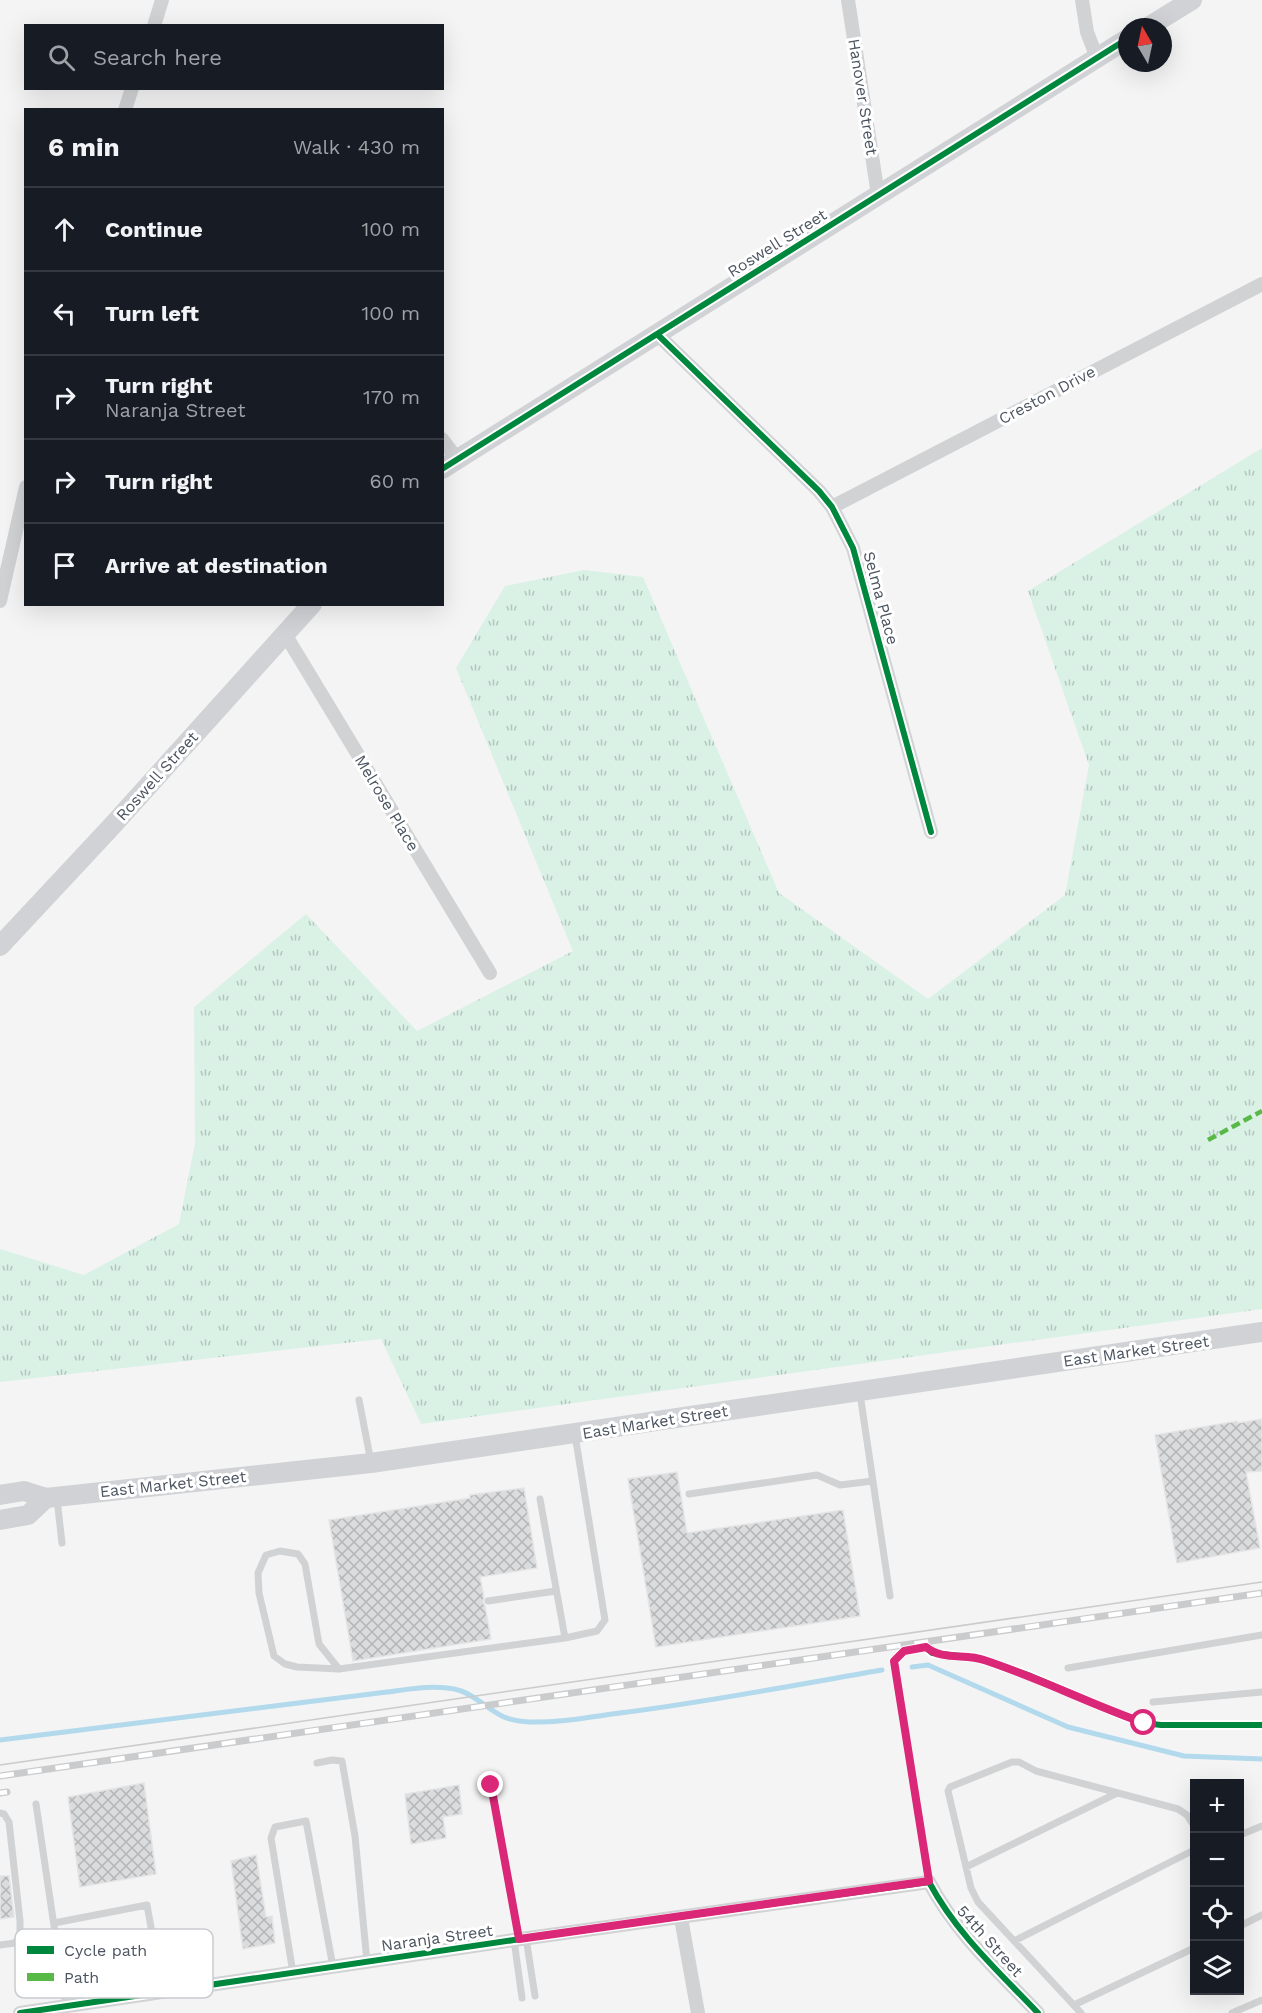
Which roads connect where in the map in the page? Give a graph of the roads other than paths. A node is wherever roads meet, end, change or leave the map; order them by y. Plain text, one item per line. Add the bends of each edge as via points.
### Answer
1 (162, 0) edge
2 (848, 0) edge
3 (1082, 0) edge
4 (1192, 0) edge
5 (1163, 18) edge
6 (155, 24) edge
7 (1118, 45) edge
8 (1097, 58) junction
9 (131, 90) edge
10 (125, 108) edge
11 (878, 195) junction
12 (1262, 284) edge
13 (658, 335) junction
14 (444, 445) edge
15 (450, 464) edge
16 (24, 496) edge
17 (832, 507) junction
18 (0, 601) edge
19 (310, 606) edge
20 (285, 634) junction
21 (931, 832) dead end
22 (0, 946) edge
23 (489, 973) dead end
24 (1262, 1332) edge
25 (859, 1391) junction
26 (359, 1400) dead end
27 (575, 1434) junction
28 (371, 1463) junction
29 (873, 1481) junction
30 (689, 1494) dead end
31 (0, 1495) edge
32 (52, 1497) junction
33 (540, 1499) dead end
34 (0, 1520) edge
35 (62, 1543) dead end
36 (556, 1590) junction
37 (890, 1596) dead end
38 (488, 1601) dead end
39 (1262, 1635) edge
40 (565, 1638) junction
41 (894, 1661) dead end
42 (1068, 1668) dead end
43 (339, 1669) junction
44 (1262, 1692) edge
45 (1153, 1702) dead end
46 (317, 1763) dead end
47 (491, 1785) dead end
48 (1117, 1792) junction
49 (36, 1804) dead end
50 (0, 1813) edge
51 (1190, 1820) edge
52 (1262, 1826) edge
53 (1244, 1833) edge
54 (1190, 1852) edge
55 (966, 1867) junction
56 (929, 1881) junction
57 (1262, 1915) edge
58 (681, 1918) junction
59 (54, 1923) junction
60 (1244, 1924) edge
61 (20, 1929) edge
62 (55, 1929) edge
63 (151, 1929) edge
64 (520, 1939) junction
65 (1014, 1941) junction
66 (15, 1943) edge
67 (0, 1945) edge
68 (1190, 1950) edge
69 (367, 1962) junction
70 (333, 1967) junction
71 (292, 1973) junction
72 (213, 1985) edge
73 (535, 1996) dead end
74 (65, 1998) edge
75 (122, 1998) edge
76 (522, 1998) dead end
77 (108, 2000) joint
78 (1262, 2000) edge
79 (1074, 2006) junction
80 (66, 2007) junction
81 (20, 2013) edge
82 (698, 2013) edge
83 (1038, 2013) edge
84 (1082, 2013) edge
85 (1232, 2013) edge

1 - 6 street
2 - 11 street, Hanover Street
3 - 8 street
4 - 5 main road
7 - 8 main road, Roswell Street
8 - 11 main road, Roswell Street
9 - 10 street
11 - 13 main road, Roswell Street
12 - 17 street, Creston Drive
13 - 15 main road, Roswell Street
13 - 17 street, Selma Place
14 - 15 street
16 - 18 street
17 - 21 street, Selma Place via 853,548
19 - 20 main road, Roswell Street
20 - 22 main road, Roswell Street
20 - 23 street, Melrose Place
24 - 25 main road, East Market Street
25 - 27 main road, East Market Street
25 - 29 lane
26 - 28 lane
27 - 28 main road, East Market Street
27 - 40 lane via 605,1620 597,1631
28 - 32 main road, East Market Street
29 - 30 lane via 840,1485 817,1475
29 - 37 lane
31 - 32 main road, East Market Street via 24,1491
32 - 34 main road via 28,1515
32 - 35 lane
33 - 36 lane
36 - 38 lane
36 - 40 lane
39 - 42 lane
40 - 43 lane
41 - 56 lane
43 - 43 lane via 319,1644 305,1564 298,1554 280,1551 266,1555 258,1573 259,1593 274,1656 297,1667
44 - 45 lane
46 - 69 lane via 342,1761 355,1836
47 - 64 lane
48 - 51 lane via 1178,1809
48 - 55 lane
48 - 55 lane via 1036,1771 1019,1762 950,1787
49 - 59 lane
50 - 61 lane via 9,1822
52 - 53 lane
54 - 65 lane
55 - 65 lane via 978,1902
56 - 58 street, Naranja Street
56 - 83 street, 54th Street via 963,1935
57 - 60 lane
58 - 64 street, Naranja Street
58 - 82 street
59 - 62 lane
59 - 63 lane via 147,1905
64 - 69 street, Naranja Street
64 - 73 lane
64 - 76 lane
65 - 79 lane
66 - 67 lane
68 - 79 lane
69 - 70 street, Naranja Street
70 - 71 street, Naranja Street
70 - 71 lane via 306,1821 275,1827 272,1838
71 - 72 street, Naranja Street
74 - 80 lane
75 - 77 street, Naranja Street
77 - 80 street, Naranja Street
78 - 85 lane
79 - 84 lane
80 - 81 street, Naranja Street

